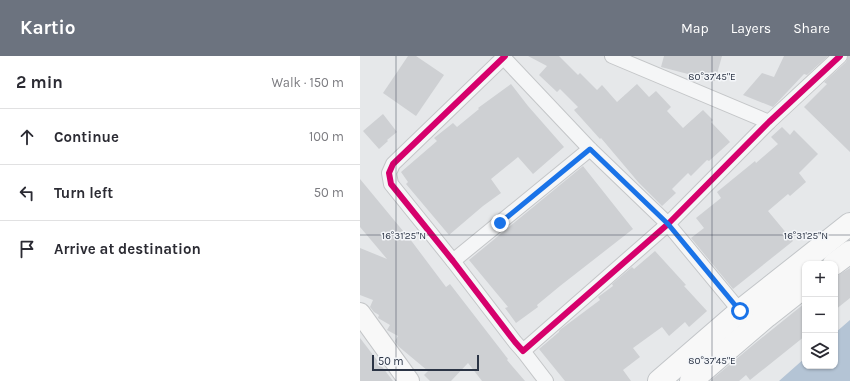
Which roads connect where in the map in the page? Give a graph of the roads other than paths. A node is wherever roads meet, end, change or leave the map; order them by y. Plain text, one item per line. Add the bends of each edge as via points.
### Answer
1 (612, 56) edge
2 (840, 56) edge
3 (504, 57) edge
4 (769, 122) junction
5 (590, 149) junction
6 (668, 224) junction
7 (850, 224) edge
8 (850, 252) edge
9 (453, 261) junction
10 (838, 261) edge
11 (802, 288) edge
12 (740, 311) junction
13 (360, 313) edge
14 (523, 351) junction
15 (409, 381) edge
16 (546, 381) edge
17 (659, 381) edge
18 (691, 381) edge

1 - 4 street
2 - 4 street
3 - 5 street
3 - 9 street via 393,164 389,174 390,184
4 - 6 street
5 - 6 street
5 - 9 street
6 - 12 street
6 - 14 street
7 - 12 main road
8 - 10 main road
9 - 14 street
11 - 18 main road
12 - 17 main road
13 - 15 main road
14 - 16 street

